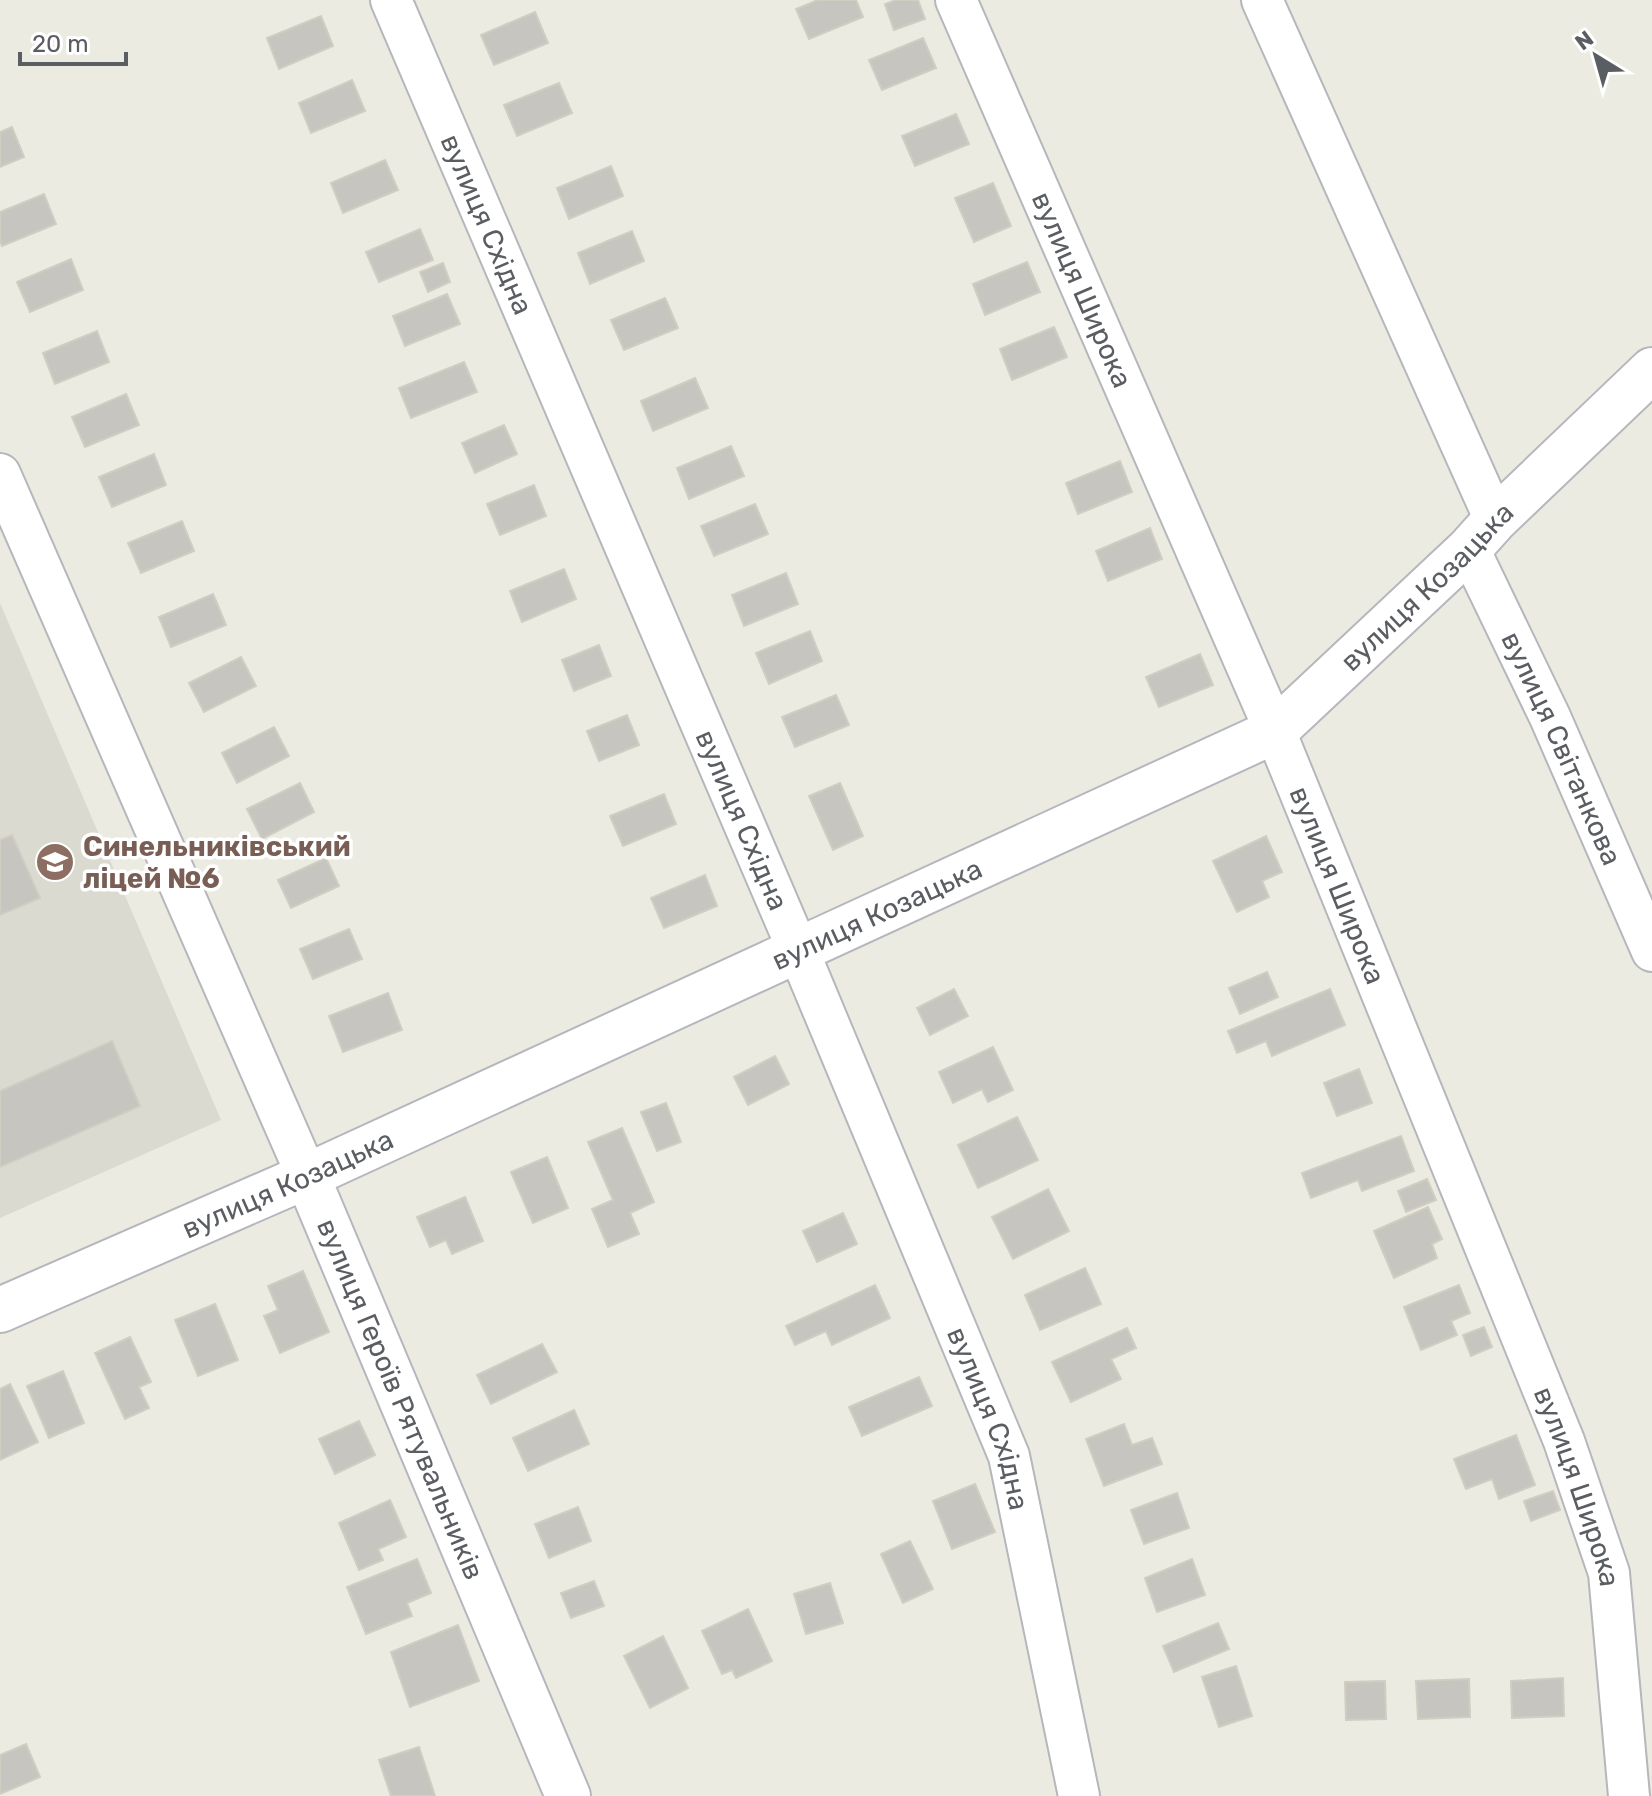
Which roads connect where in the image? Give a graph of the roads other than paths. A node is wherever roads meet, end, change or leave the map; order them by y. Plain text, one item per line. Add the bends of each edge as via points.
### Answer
1 (391, 0) edge
2 (956, 0) edge
3 (1262, 0) edge
4 (1652, 370) edge
5 (0, 474) edge
6 (1482, 534) junction
7 (1275, 731) junction
8 (798, 950) junction
9 (1652, 951) edge
10 (307, 1176) junction
11 (0, 1310) edge
12 (568, 1796) edge
13 (1079, 1796) edge
14 (1629, 1796) edge

1 - 8 street, вулиця Східна
2 - 7 street, вулиця Широка
3 - 6 street, вулиця Світанкова
4 - 6 street, вулиця Козацька
5 - 10 street, вулиця Героїв Рятувальників
6 - 7 street, вулиця Козацька
6 - 9 street, вулиця Світанкова via 1550,717
7 - 8 street, вулиця Козацька
7 - 14 street, вулиця Широка via 1564,1441 1609,1573
8 - 10 street, вулиця Козацька
8 - 13 street, вулиця Східна via 1009,1456
10 - 11 street, вулиця Козацька
10 - 12 street, вулиця Героїв Рятувальників

